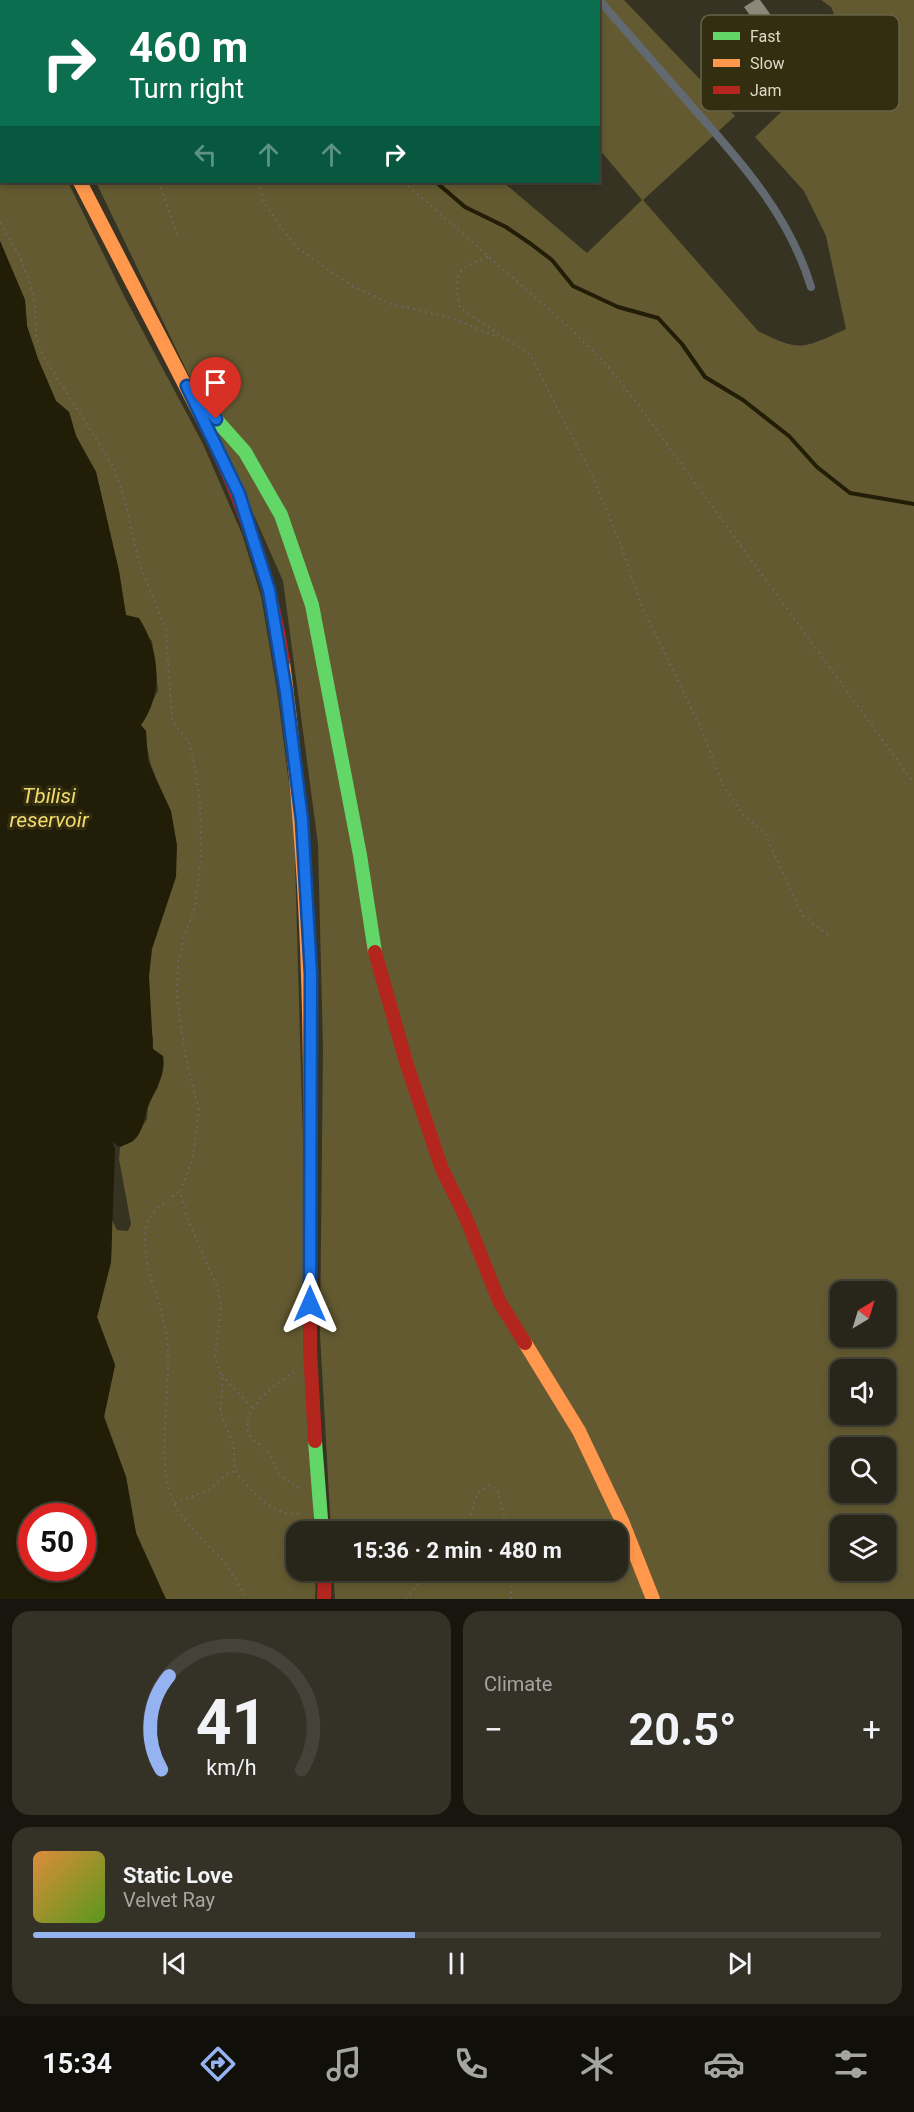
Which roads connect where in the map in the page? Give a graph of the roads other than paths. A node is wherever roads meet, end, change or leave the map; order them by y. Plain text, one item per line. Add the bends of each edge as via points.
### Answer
1 (600, 1) edge
2 (80, 183) edge
3 (811, 287) dead end
4 (187, 386) junction
5 (321, 1521) edge
6 (325, 1581) edge
7 (324, 1599) edge
8 (653, 1599) edge

1 - 3 lane via 742,163 778,212 802,255
2 - 4 main road via 142,307
4 - 5 main road via 239,494 269,590 302,820 311,974 310,1351
4 - 8 main road via 245,452 281,515 312,605 375,951 442,1169 499,1301 579,1431 622,1521
6 - 7 main road

